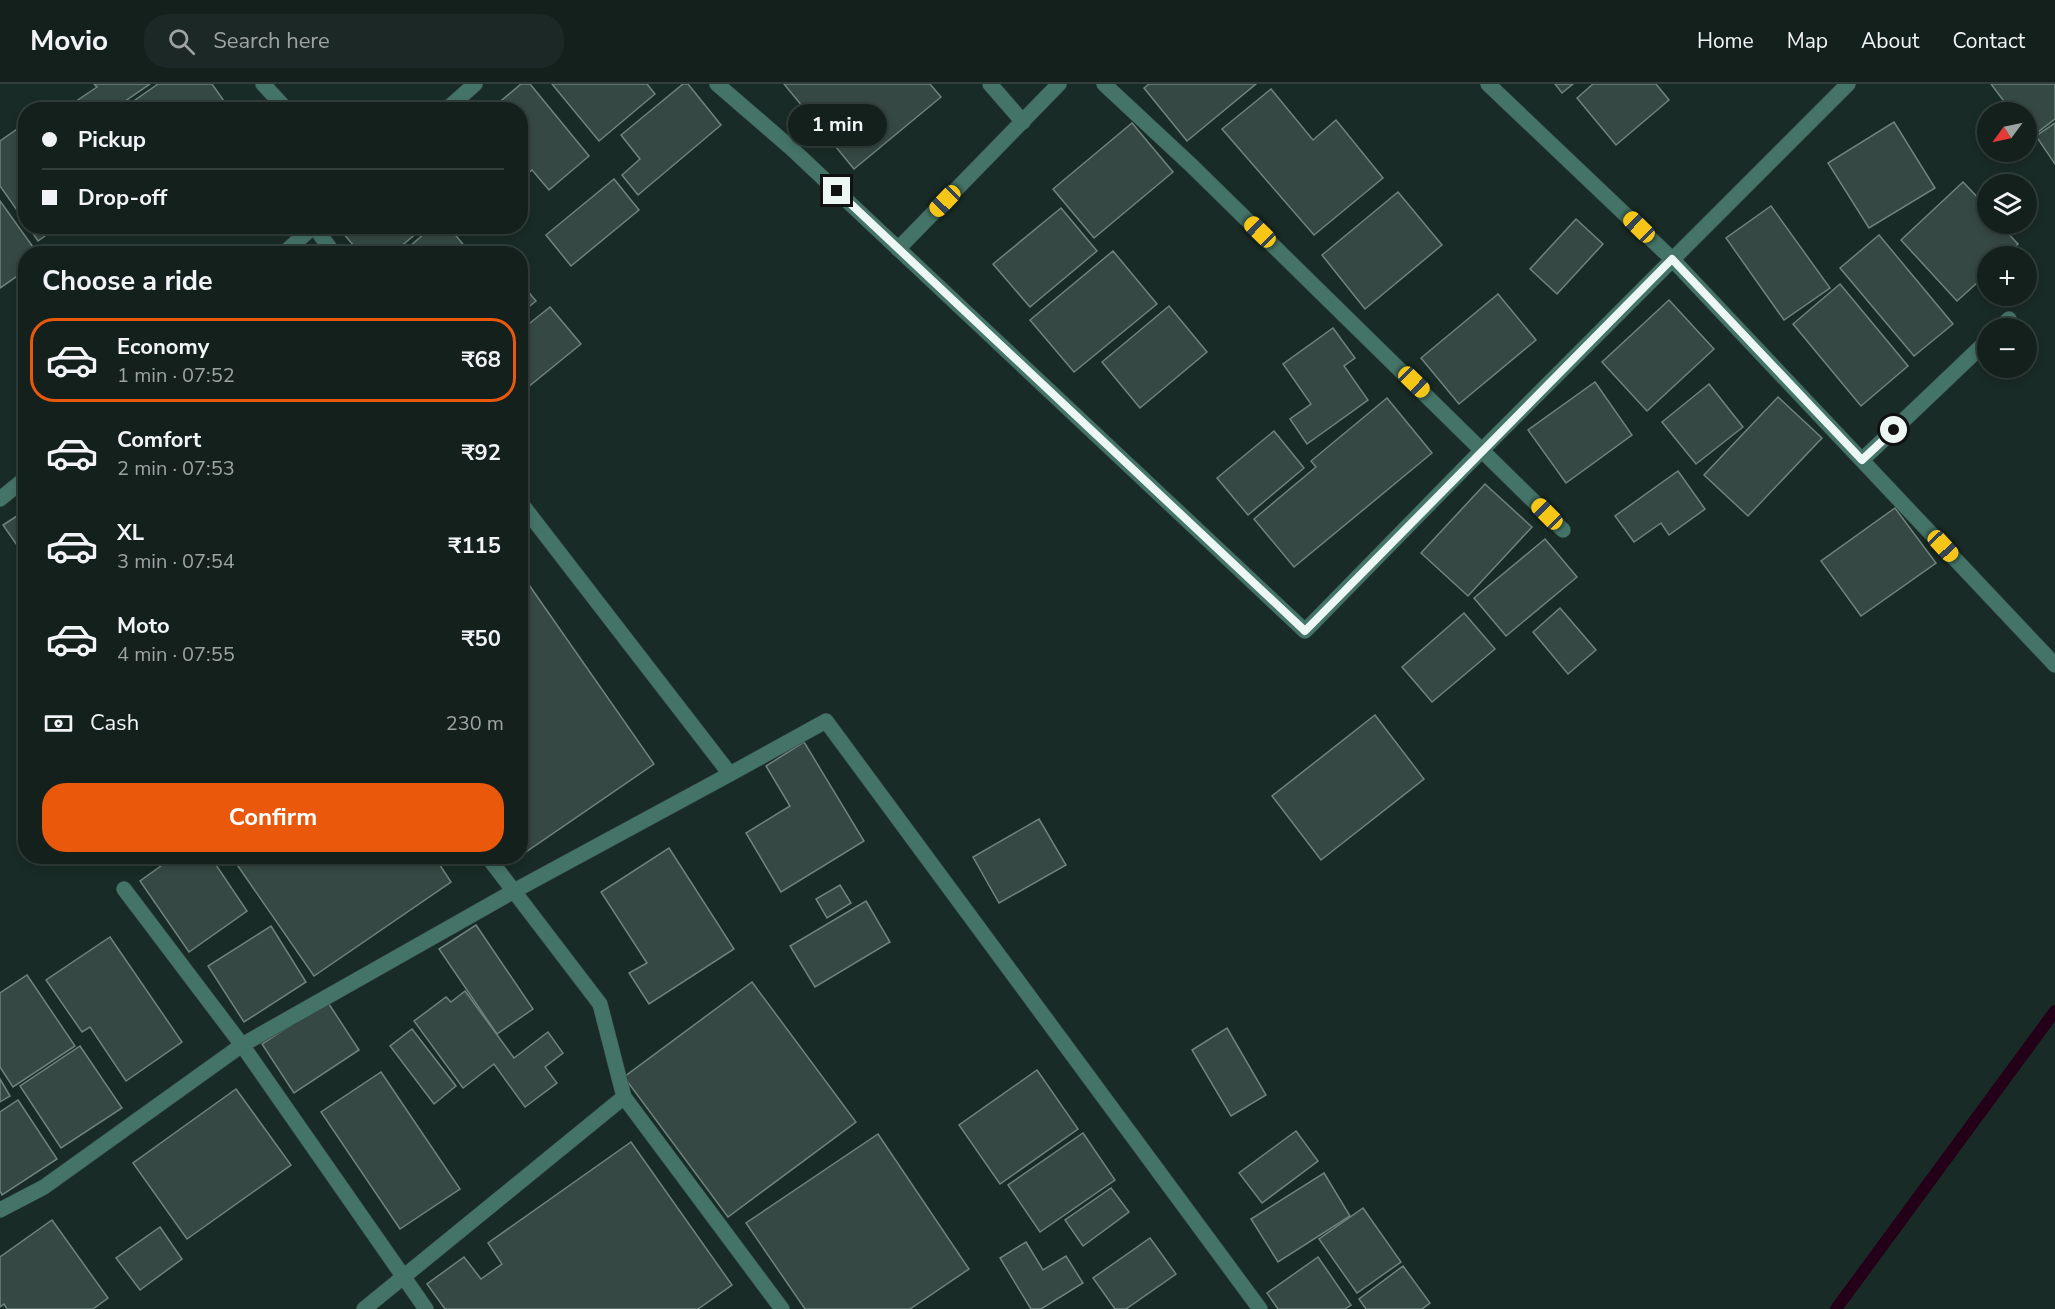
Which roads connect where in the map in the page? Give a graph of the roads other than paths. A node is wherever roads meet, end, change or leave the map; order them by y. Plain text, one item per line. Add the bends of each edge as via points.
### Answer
1 (263, 84) edge
2 (475, 84) edge
3 (717, 84) edge
4 (990, 84) edge
5 (1059, 84) edge
6 (1104, 84) edge
7 (1488, 84) edge
8 (1848, 84) edge
9 (280, 102) edge
10 (455, 102) edge
11 (1023, 122) junction
12 (305, 234) edge
13 (292, 246) edge
14 (898, 249) junction
15 (1672, 259) junction
16 (1977, 350) edge
17 (1483, 450) junction
18 (1862, 460) junction
19 (18, 484) edge
20 (0, 499) edge
21 (528, 512) edge
22 (1563, 530) dead end
23 (2055, 665) edge
24 (730, 774) junction
25 (493, 864) edge
26 (124, 889) dead end
27 (514, 891) junction
28 (242, 1045) junction
29 (624, 1097) junction
30 (0, 1210) edge
31 (405, 1277) junction
32 (363, 1309) edge
33 (426, 1309) edge
34 (782, 1309) edge
35 (1260, 1309) edge

1 - 9 street
2 - 10 street
3 - 14 street
4 - 11 street
5 - 11 street
6 - 17 street
7 - 15 street
8 - 15 street
11 - 14 street
12 - 13 street
14 - 17 street via 1305,631
15 - 17 street
15 - 18 street
16 - 18 street
17 - 22 street
18 - 23 street
19 - 20 street
21 - 24 street
24 - 27 street
24 - 35 street via 826,721
25 - 27 street
26 - 28 street
27 - 28 street
27 - 29 street via 600,1004
28 - 30 street via 44,1187
28 - 31 street
29 - 31 street
29 - 34 street
31 - 32 street
31 - 33 street

